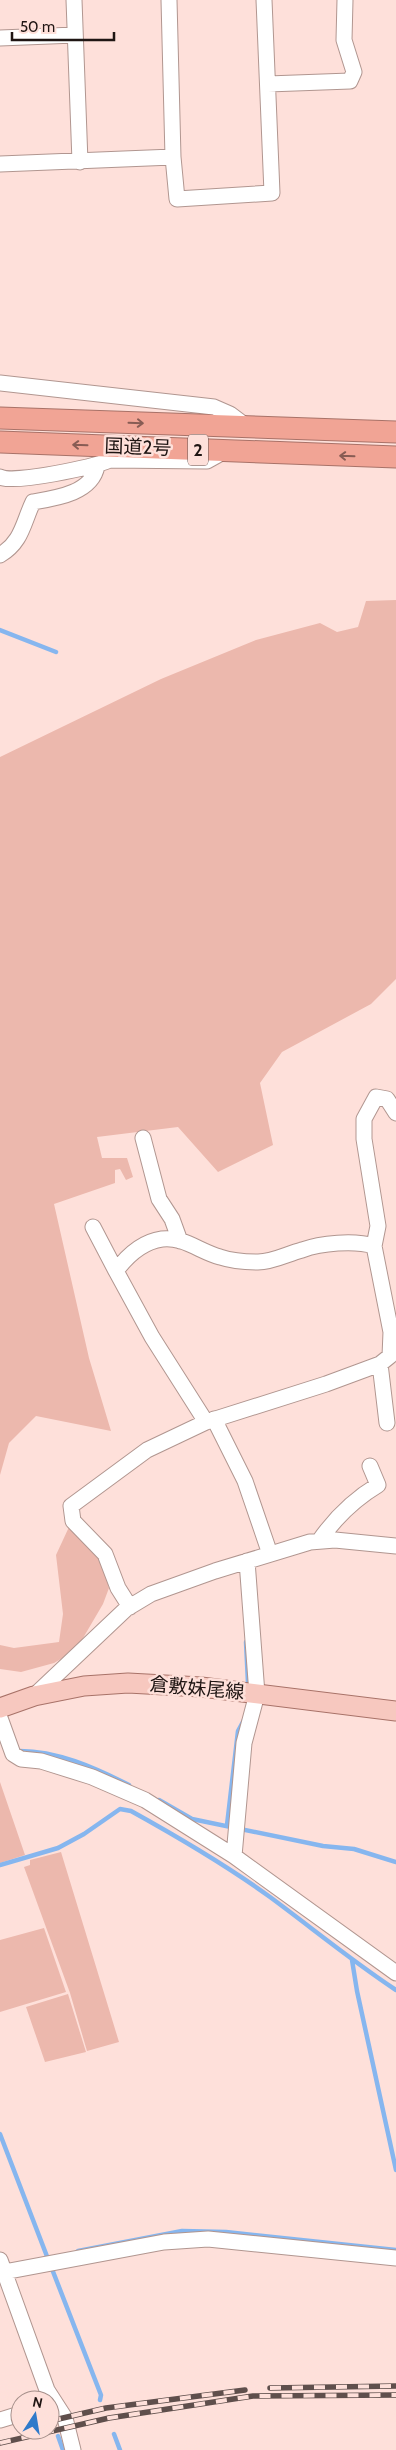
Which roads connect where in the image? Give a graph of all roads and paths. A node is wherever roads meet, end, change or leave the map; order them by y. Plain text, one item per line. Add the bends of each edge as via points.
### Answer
1 (74, 0) edge
2 (169, 0) edge
3 (264, 0) edge
4 (345, 0) edge
5 (75, 35) junction
6 (0, 38) edge
7 (268, 84) junction
8 (173, 157) junction
9 (80, 162) junction
10 (0, 164) edge
11 (0, 382) edge
12 (0, 418) edge
13 (246, 426) junction
14 (396, 432) edge
15 (0, 442) edge
16 (225, 452) junction
17 (396, 457) edge
18 (97, 466) junction
19 (0, 478) edge
20 (0, 555) edge
21 (396, 1113) edge
22 (143, 1138) dead end
23 (93, 1227) dead end
24 (180, 1241) junction
25 (374, 1246) junction
26 (116, 1271) junction
27 (391, 1301) edge
28 (389, 1359) edge
29 (210, 1420) junction
30 (386, 1423) dead end
31 (370, 1466) dead end
32 (318, 1541) junction
33 (396, 1546) edge
34 (270, 1554) junction
35 (247, 1561) junction
36 (130, 1607) junction
37 (257, 1694) junction
38 (34, 1696) junction
39 (0, 1708) edge
40 (396, 1711) edge
41 (0, 1718) edge
42 (234, 1856) junction
43 (396, 1973) edge
44 (396, 2258) edge
45 (2, 2266) edge
46 (47, 2390) edge
47 (60, 2413) edge
48 (73, 2450) edge

1 - 5 street
2 - 8 street
3 - 7 street
4 - 7 street via 344,40 354,72 350,81
5 - 6 street
5 - 9 street
7 - 8 street via 272,193 177,199
8 - 9 street
9 - 10 street
11 - 13 street via 196,403 230,414
12 -> 13 highway, 国道2号 / 2
13 - 14 highway, 国道2号 / 2
16 -> 15 highway, 国道2号 / 2
17 -> 16 highway, 国道2号 / 2
16 - 18 street via 207,461 110,460
18 - 19 street via 15,480
18 - 20 street via 95,476 82,489 33,502 18,541
21 - 25 street via 387,1099 376,1097 364,1119 378,1226
22 - 24 street via 159,1199
23 - 26 street
24 - 25 street via 220,1257 244,1262 266,1262 305,1249 335,1244
24 - 26 street via 162,1239 142,1246
25 - 27 street
26 - 29 street via 152,1337
27 - 28 street
28 - 29 street
28 - 30 street
29 - 34 street via 245,1482
29 - 36 street via 146,1450 71,1506 73,1521 105,1554 118,1588
31 - 32 street via 378,1485 357,1498
32 - 33 street via 358,1541
32 - 34 street
34 - 35 street
35 - 36 street via 151,1594
35 - 37 street
36 - 38 street
37 - 38 main road, 倉敷妹尾線 via 128,1683 84,1686
37 - 40 main road, 倉敷妹尾線
37 - 42 street via 244,1743
38 - 39 main road, 倉敷妹尾線
41 - 42 street via 13,1754 21,1759 92,1777 145,1800
42 - 43 street
44 - 45 street via 208,2239 164,2242
45 - 46 street
47 - 48 street via 66,2422

